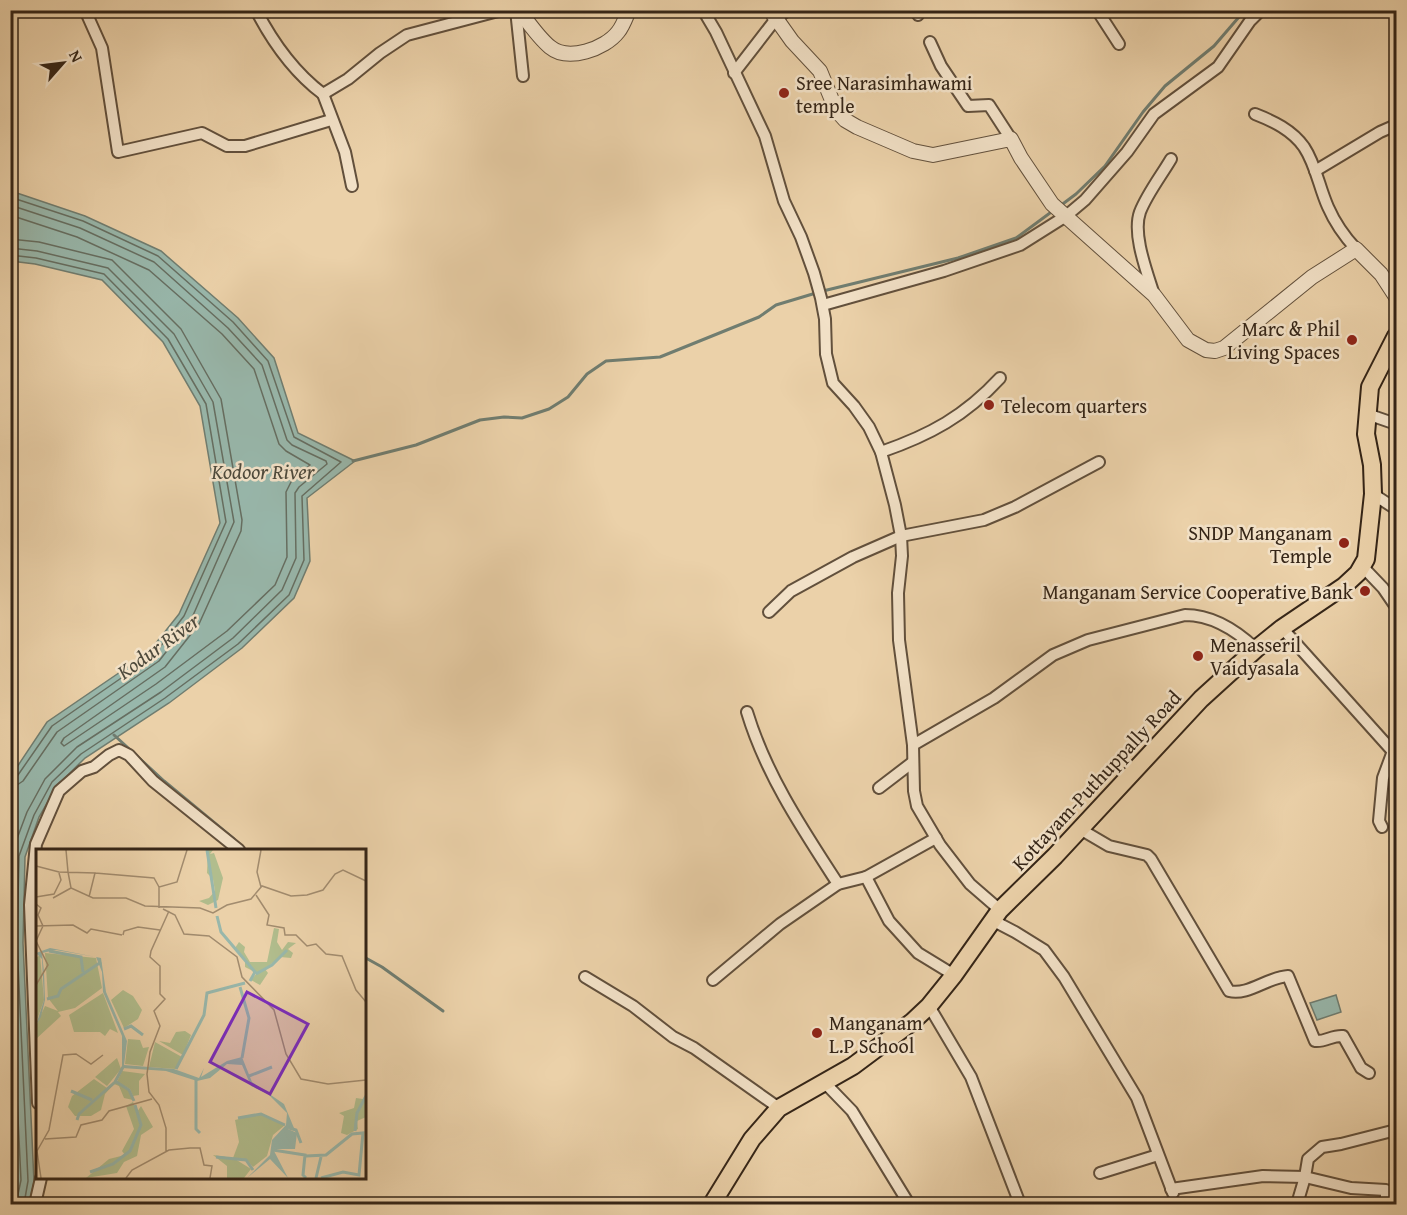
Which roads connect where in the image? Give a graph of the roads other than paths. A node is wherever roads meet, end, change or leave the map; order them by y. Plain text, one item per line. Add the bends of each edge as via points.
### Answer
1 (85, 10) edge
2 (256, 10) edge
3 (502, 10) edge
4 (517, 10) edge
5 (629, 10) edge
6 (703, 10) edge
7 (787, 10) edge
8 (1097, 10) edge
9 (1261, 10) edge
10 (772, 15) edge
11 (930, 42) dead end
12 (1119, 44) dead end
13 (734, 73) junction
14 (523, 76) dead end
15 (323, 94) junction
16 (1255, 114) dead end
17 (332, 120) junction
18 (1396, 125) edge
19 (1011, 139) junction
20 (1171, 159) dead end
21 (1315, 171) junction
22 (352, 186) dead end
23 (1060, 211) junction
24 (1356, 249) junction
25 (1154, 295) junction
26 (1396, 297) edge
27 (822, 301) junction
28 (1396, 336) edge
29 (1000, 378) dead end
30 (1367, 414) junction
31 (1396, 424) edge
32 (881, 452) junction
33 (1100, 462) dead end
34 (1373, 494) junction
35 (1396, 509) edge
36 (901, 536) junction
37 (1362, 566) junction
38 (1396, 607) edge
39 (769, 612) dead end
40 (1282, 628) junction
41 (1256, 650) junction
42 (747, 712) dead end
43 (913, 745) junction
44 (1395, 753) edge
45 (913, 762) junction
46 (879, 788) dead end
47 (1382, 827) dead end
48 (1080, 830) junction
49 (936, 838) junction
50 (238, 849) edge
51 (866, 877) junction
52 (838, 884) junction
53 (996, 915) junction
54 (954, 975) junction
55 (585, 977) dead end
56 (713, 980) dead end
57 (929, 1006) junction
58 (36, 1054) edge
59 (1370, 1073) dead end
60 (824, 1082) junction
61 (778, 1108) junction
62 (1396, 1130) edge
63 (1158, 1155) junction
64 (1100, 1173) dead end
65 (1305, 1177) junction
66 (41, 1179) edge
67 (35, 1204) edge
68 (713, 1204) edge
69 (909, 1204) edge
70 (1020, 1204) edge
71 (1297, 1204) edge
72 (1386, 1204) edge

1 - 17 street via 102,48 118,152 202,133 227,146 244,146
2 - 15 street via 269,34
3 - 15 street via 407,35
4 - 5 street via 551,48 566,54 605,43 619,31
4 - 14 street
6 - 13 street
7 - 10 street
8 - 12 street
9 - 23 street via 1218,67 1155,114 1085,200
10 - 13 street
10 - 19 street via 820,71 836,110 857,127 914,151 933,154
11 - 19 street via 968,106 989,105
13 - 27 street via 765,136 784,201 801,237
15 - 17 street
16 - 21 street via 1292,134 1303,145
17 - 22 street via 345,152
18 - 21 street
19 - 23 street
20 - 25 street via 1140,211 1138,225
21 - 24 street via 1335,220
23 - 25 street
23 - 27 street via 1020,245 944,271
24 - 25 street via 1312,277 1224,348 1215,351 1188,340
24 - 26 street via 1381,274
27 - 32 street via 826,354 833,383 869,427
28 - 30 main road via 1370,387
29 - 32 street via 982,398 950,422 914,441
30 - 31 street
30 - 34 main road
32 - 36 street
33 - 36 street via 984,520
34 - 35 street
34 - 37 main road
36 - 39 street via 853,556 790,591
36 - 43 street via 899,640
37 - 38 street
37 - 40 main road, Kottayam-Puthuppally Road via 1344,586
40 - 41 main road, Kottayam-Puthuppally Road
40 - 44 street
41 - 43 street via 1226,627 1196,615 1088,640 1053,655 994,698
41 - 48 main road, Kottayam-Puthuppally Road via 1201,699
42 - 52 street via 754,737 791,812
43 - 45 street
44 - 47 street via 1383,778 1379,821
45 - 46 street
45 - 49 street via 917,806
48 - 53 main road, Kottayam-Puthuppally Road
48 - 59 street via 1109,846 1151,859 1229,991 1237,993 1278,976 1288,976 1315,1041 1343,1036 1361,1068
49 - 51 street
49 - 53 street
50 - 58 street via 119,750 82,771 59,791 36,844 30,905
51 - 52 street
51 - 54 street via 889,921 918,953
52 - 56 street via 780,924
53 - 54 main road, Kottayam-Puthuppally Road
53 - 63 street via 1044,950 1064,977 1137,1098
54 - 57 main road, Kottayam-Puthuppally Road
55 - 61 street
57 - 60 main road, Kottayam-Puthuppally Road via 853,1066
57 - 70 street via 971,1077
60 - 61 main road, Kottayam-Puthuppally Road
60 - 69 street via 852,1111
61 - 68 main road, Kottayam-Puthuppally Road via 752,1139
62 - 65 street via 1322,1147 1308,1159
63 - 64 street
63 - 65 street via 1172,1191 1263,1176
65 - 71 street
65 - 72 street via 1352,1188 1386,1190
66 - 67 street

